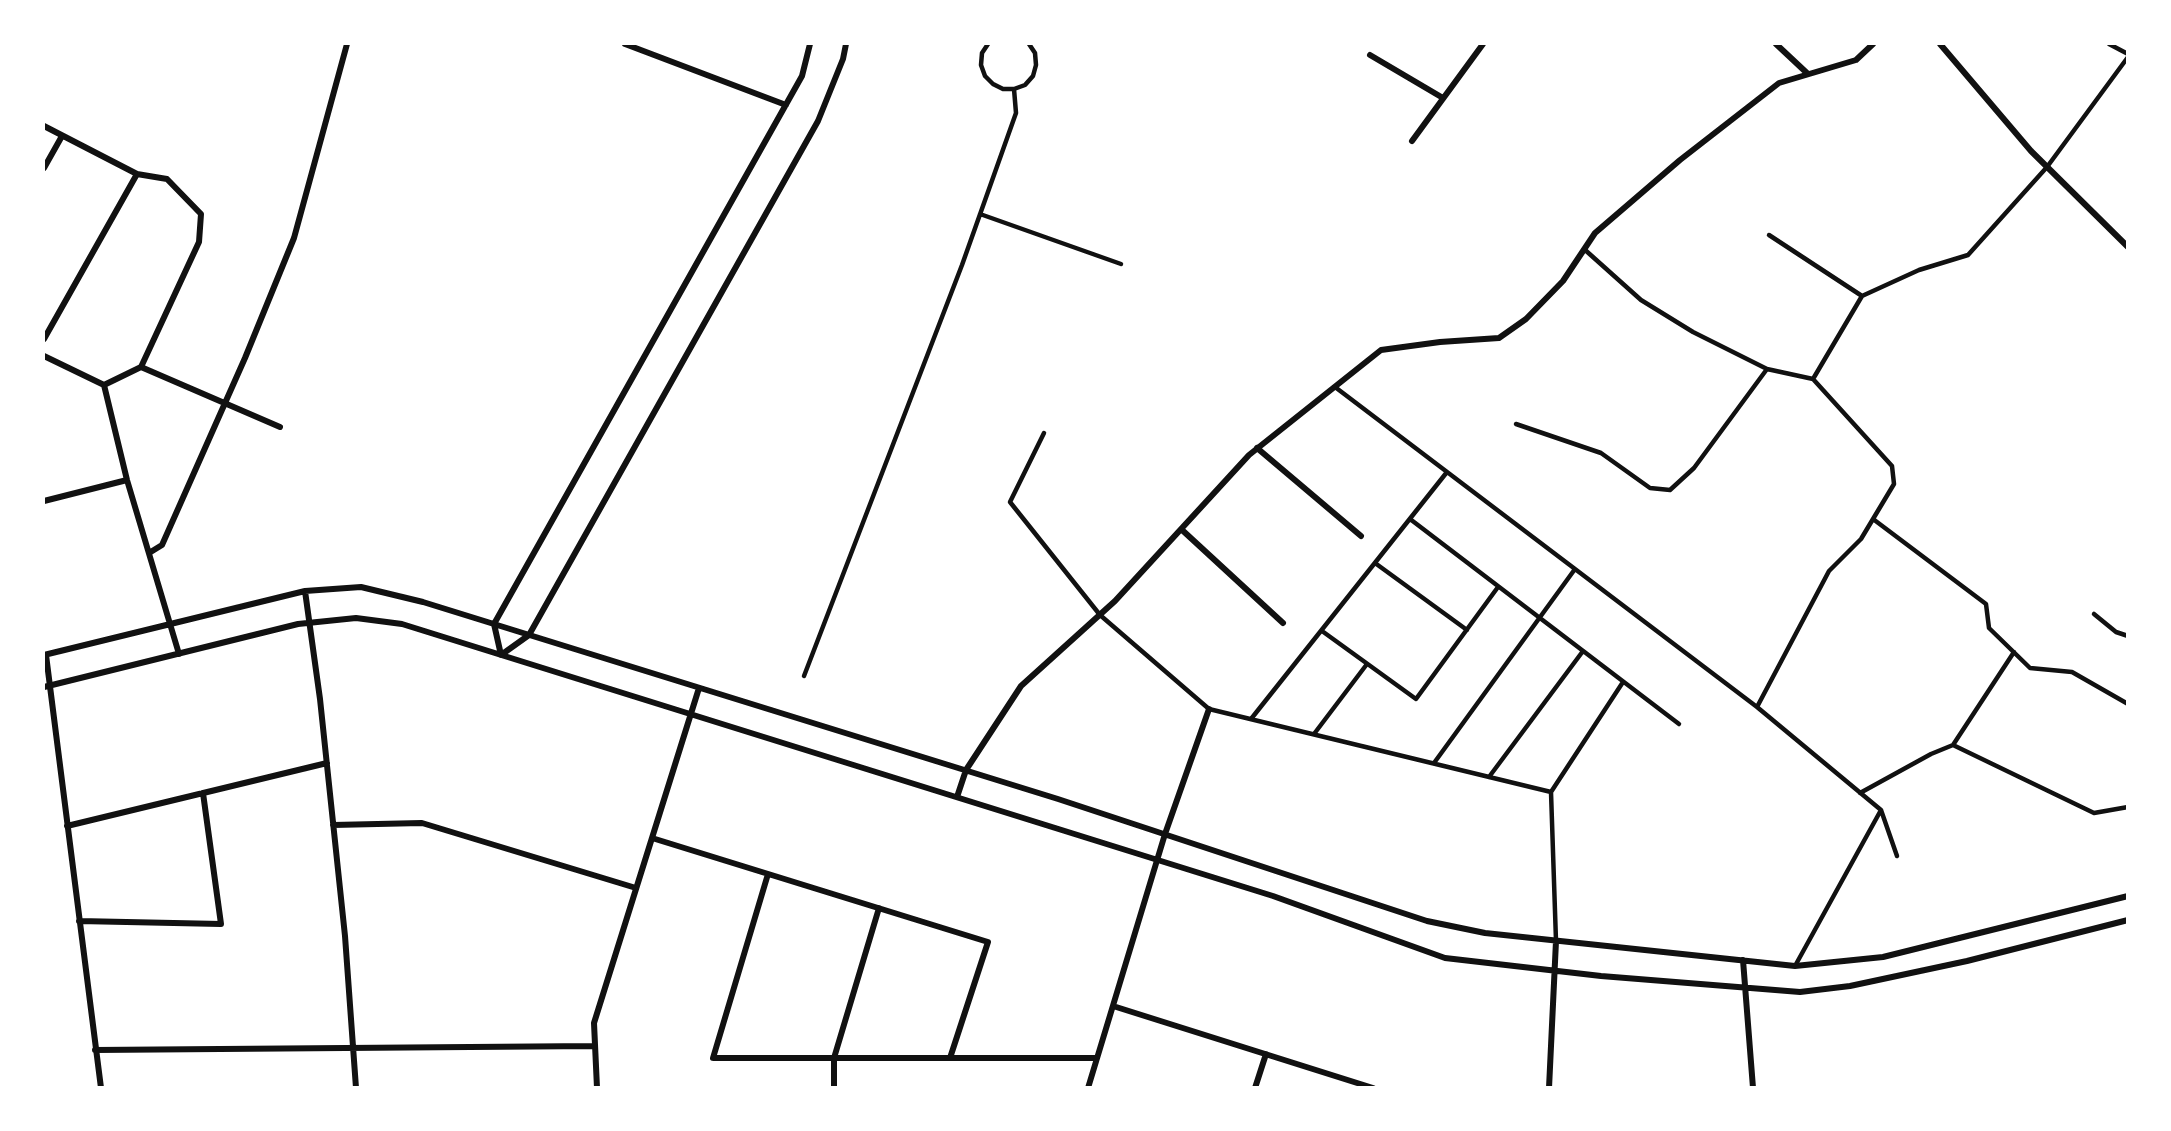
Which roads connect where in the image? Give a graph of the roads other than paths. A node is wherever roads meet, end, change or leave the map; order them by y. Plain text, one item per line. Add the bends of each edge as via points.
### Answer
1 (347, 44) edge
2 (625, 44) edge
3 (810, 44) edge
4 (846, 44) edge
5 (988, 44) edge
6 (1029, 44) edge
7 (1483, 44) edge
8 (1776, 44) edge
9 (1874, 44) edge
10 (1940, 44) edge
11 (2109, 44) edge
12 (1370, 55) dead end
13 (2127, 55) edge
14 (1808, 74) junction
15 (1014, 89) junction
16 (1443, 98) junction
17 (786, 105) junction
18 (44, 126) edge
19 (62, 136) junction
20 (1412, 141) dead end
21 (2047, 167) junction
22 (44, 168) edge
23 (137, 174) junction
24 (981, 214) junction
25 (1769, 235) dead end
26 (2127, 247) edge
27 (1584, 249) junction
28 (1121, 264) dead end
29 (1862, 296) junction
30 (44, 339) edge
31 (44, 356) edge
32 (141, 367) junction
33 (1767, 369) junction
34 (1813, 379) junction
35 (104, 386) junction
36 (1335, 387) junction
37 (225, 403) junction
38 (1516, 424) dead end
39 (280, 427) dead end
40 (1044, 433) dead end
41 (1257, 448) junction
42 (1447, 472) junction
43 (127, 480) junction
44 (44, 501) edge
45 (1410, 519) junction
46 (1873, 519) junction
47 (1181, 529) junction
48 (1361, 536) dead end
49 (149, 553) junction
50 (1375, 563) junction
51 (1575, 569) junction
52 (1498, 587) junction
53 (305, 591) junction
54 (2094, 614) dead end
55 (1100, 615) junction
56 (1540, 619) junction
57 (310, 623) junction
58 (1283, 623) dead end
59 (170, 624) junction
60 (494, 624) junction
61 (1467, 630) junction
62 (1322, 631) junction
63 (529, 635) junction
64 (2127, 636) edge
65 (1582, 651) junction
66 (2014, 652) junction
67 (179, 654) junction
68 (45, 655) edge
69 (501, 655) junction
70 (1367, 664) junction
71 (804, 676) dead end
72 (1623, 682) junction
73 (46, 686) edge
74 (699, 688) junction
75 (2127, 704) edge
76 (1757, 707) junction
77 (1209, 709) junction
78 (691, 714) junction
79 (1251, 719) junction
80 (1679, 724) dead end
81 (1314, 734) junction
82 (1953, 745) junction
83 (327, 763) junction
84 (1434, 763) junction
85 (966, 770) junction
86 (1489, 777) junction
87 (1551, 792) junction
88 (203, 793) junction
89 (1860, 793) junction
90 (957, 797) junction
91 (2127, 807) edge
92 (1881, 810) junction
93 (333, 825) junction
94 (67, 826) junction
95 (1165, 834) junction
96 (652, 838) junction
97 (1897, 856) dead end
98 (1157, 860) junction
99 (768, 874) junction
100 (636, 888) junction
101 (2127, 896) edge
102 (879, 908) junction
103 (2127, 920) edge
104 (79, 921) junction
105 (1556, 940) junction
106 (1743, 960) junction
107 (1795, 966) junction
108 (1555, 971) junction
109 (1745, 988) junction
110 (1113, 1006) junction
111 (353, 1047) junction
112 (595, 1047) junction
113 (95, 1050) junction
114 (1266, 1054) junction
115 (834, 1058) junction
116 (950, 1058) junction
117 (1097, 1058) junction
118 (1351, 1084) edge
119 (101, 1088) edge
120 (356, 1088) edge
121 (597, 1088) edge
122 (834, 1088) edge
123 (1088, 1088) edge
124 (1255, 1088) edge
125 (1373, 1088) edge
126 (1549, 1088) edge
127 (1753, 1088) edge

1 - 37 street via 294,238
2 - 17 street
3 - 17 street via 802,76
4 - 63 street via 818,121
5 - 15 lane via 982,53 985,76 1003,89
6 - 15 lane via 1035,53 1033,76
7 - 16 street
8 - 14 street
9 - 14 street via 1856,60
10 - 21 street
11 - 13 lane
12 - 16 street
13 - 21 lane
14 - 27 street via 1779,83 1680,160 1595,233
15 - 24 lane via 1016,113
16 - 20 street
17 - 60 street
18 - 19 street
19 - 22 street
19 - 23 street
21 - 26 street
21 - 29 lane via 1968,255 1919,270
23 - 30 street
23 - 32 street via 167,179 201,214 199,242
24 - 28 lane
24 - 71 lane
25 - 29 lane
27 - 33 lane via 1641,300 1693,332
27 - 36 street via 1563,281 1526,319 1499,338 1381,350
29 - 34 lane
31 - 35 street
32 - 35 street
32 - 37 street
33 - 34 lane
33 - 38 lane via 1694,468 1670,490 1650,488 1600,453
34 - 46 lane via 1892,466 1894,484
35 - 43 street
36 - 41 street
36 - 42 lane
37 - 39 street
37 - 49 street via 162,545
40 - 55 lane via 1010,502
41 - 47 street
41 - 48 street
42 - 45 lane
42 - 51 lane
43 - 44 street
43 - 49 street
45 - 50 lane
45 - 52 lane
46 - 66 lane via 1986,604 1989,628
46 - 76 lane via 1861,539 1828,571
47 - 55 street
47 - 58 street
49 - 59 street
50 - 61 lane
50 - 62 lane
51 - 56 lane
51 - 76 lane
52 - 56 lane
52 - 61 lane
53 - 57 street
53 - 59 street
53 - 60 street via 362,587
54 - 64 lane
55 - 77 lane
55 - 85 street via 1021,686
56 - 65 lane
56 - 84 lane
57 - 67 street
57 - 69 street via 356,618 402,624
57 - 83 street
59 - 67 street
59 - 68 street
60 - 63 street
60 - 69 street
61 - 70 lane via 1416,699
62 - 70 lane
62 - 79 lane
63 - 69 street
63 - 74 street
65 - 72 lane
65 - 86 lane
66 - 75 lane via 2030,668 2072,672
66 - 82 lane
67 - 73 street
68 - 73 street
69 - 78 street
70 - 81 lane
72 - 80 lane
72 - 87 lane
73 - 94 street
74 - 78 street
74 - 85 street
76 - 89 lane
77 - 79 lane
77 - 95 street
78 - 90 street
78 - 96 street
79 - 81 lane
81 - 84 lane
82 - 89 lane
82 - 91 lane via 2094,813
83 - 88 street
83 - 93 street
84 - 86 lane
85 - 90 street
85 - 95 street
86 - 87 lane
87 - 105 lane
88 - 94 street
88 - 104 street via 221,924
89 - 92 lane
90 - 98 street
92 - 97 lane
92 - 107 lane
93 - 100 street via 422,823
93 - 111 street
94 - 104 street
95 - 98 street
95 - 105 street via 1427,921 1485,933
96 - 99 street
96 - 100 street
98 - 108 street via 1273,896 1445,958
98 - 110 street
99 - 102 street
99 - 115 street via 713,1058
100 - 112 street via 594,1023
101 - 107 street via 1883,957
102 - 115 street
102 - 116 street via 988,942
103 - 109 street via 1850,986 1800,992
104 - 113 street
105 - 106 street
105 - 108 street
106 - 107 street
106 - 109 street
108 - 109 street
108 - 126 street
109 - 127 street
110 - 114 street
110 - 117 street
111 - 112 street
111 - 113 street
111 - 120 street
112 - 121 street
113 - 119 street
114 - 118 street
114 - 124 street
115 - 116 street
115 - 122 street
116 - 117 street
117 - 123 street
118 - 125 street

